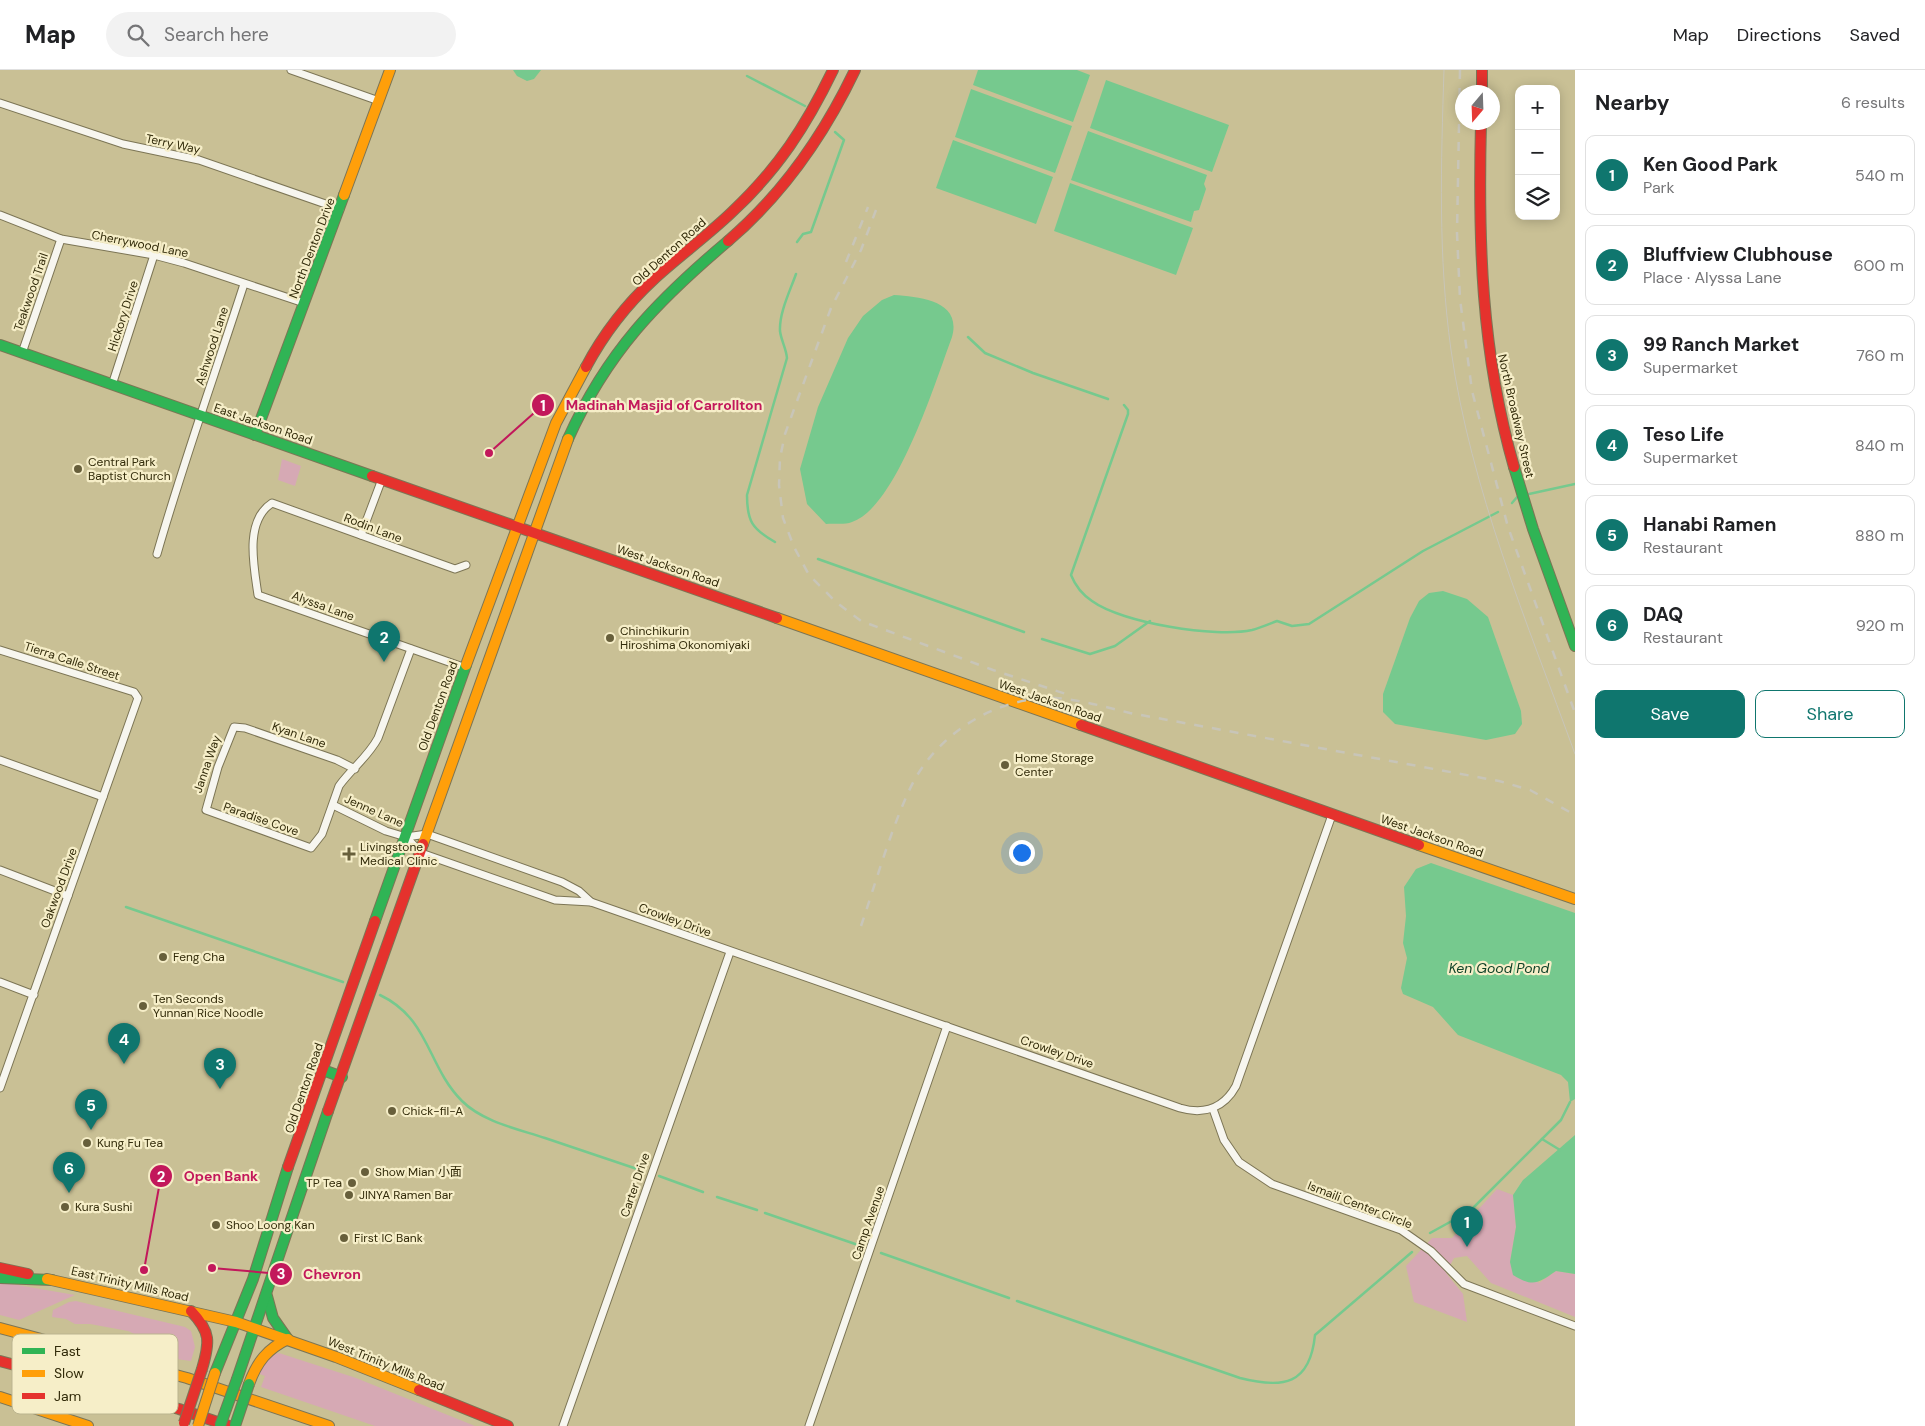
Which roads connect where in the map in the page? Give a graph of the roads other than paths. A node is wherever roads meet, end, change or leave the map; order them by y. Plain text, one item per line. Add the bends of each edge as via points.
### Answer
1 (291, 70) edge
2 (390, 70) edge
3 (833, 70) edge
4 (855, 70) edge
5 (1482, 70) edge
6 (1482, 85) edge
7 (379, 101) junction
8 (0, 103) edge
9 (1481, 130) edge
10 (340, 209) junction
11 (732, 212) junction
12 (0, 215) edge
13 (744, 226) junction
14 (62, 239) junction
15 (154, 255) junction
16 (244, 284) junction
17 (304, 303) junction
18 (0, 345) edge
19 (22, 353) junction
20 (112, 384) junction
21 (202, 416) junction
22 (255, 435) junction
23 (382, 479) junction
24 (517, 526) junction
25 (534, 532) junction
26 (361, 535) junction
27 (157, 554) dead end
28 (466, 565) dead end
29 (258, 595) joint
30 (1575, 646) edge
31 (411, 649) junction
32 (0, 650) edge
33 (466, 668) junction
34 (137, 695) joint
35 (234, 727) joint
36 (0, 760) edge
37 (354, 769) junction
38 (103, 797) junction
39 (333, 805) junction
40 (206, 810) joint
41 (1332, 814) junction
42 (427, 834) junction
43 (406, 837) junction
44 (421, 853) junction
45 (0, 870) edge
46 (68, 896) junction
47 (1575, 899) edge
48 (592, 902) junction
49 (730, 952) junction
50 (0, 982) edge
51 (34, 995) junction
52 (947, 1026) junction
53 (323, 1070) junction
54 (342, 1076) junction
55 (0, 1088) edge
56 (1213, 1109) junction
57 (282, 1185) junction
58 (301, 1192) junction
59 (0, 1268) edge
60 (0, 1278) edge
61 (52, 1280) junction
62 (267, 1294) junction
63 (191, 1311) junction
64 (236, 1322) junction
65 (1575, 1326) edge
66 (0, 1328) edge
67 (254, 1328) junction
68 (22, 1334) edge
69 (288, 1339) junction
70 (178, 1376) edge
71 (0, 1397) edge
72 (12, 1401) edge
73 (178, 1408) edge
74 (52, 1414) edge
75 (183, 1425) edge
76 (88, 1426) edge
77 (198, 1426) edge
78 (220, 1426) edge
79 (228, 1426) edge
80 (234, 1426) edge
81 (329, 1426) edge
82 (508, 1426) edge
83 (563, 1426) edge
84 (809, 1426) edge

1 - 7 street
2 - 7 main road, North Denton Drive
3 - 11 main road, Old Denton Road via 811,115 777,165
4 - 13 main road via 832,116 796,167 765,206
5 - 6 main road
7 - 10 main road, North Denton Drive
8 - 10 street, Terry Way via 123,144 199,160
9 - 30 main road, North Broadway Street via 1480,260 1493,382 1514,469
10 - 17 main road, North Denton Drive
11 - 13 main road
11 - 24 main road, Old Denton Road via 653,280 618,320 590,360 556,423
12 - 14 street, Cherrywood Lane
13 - 25 main road via 652,310 610,364 578,417
14 - 15 street, Cherrywood Lane
14 - 19 street, Teakwood Trail
15 - 16 street, Cherrywood Lane
15 - 20 street, Hickory Drive
16 - 17 street, Cherrywood Lane
16 - 21 street, Ashwood Lane
17 - 22 main road, North Denton Drive
18 - 19 main road, East Jackson Road
19 - 20 main road, East Jackson Road
20 - 21 main road, East Jackson Road
21 - 22 main road, East Jackson Road
21 - 27 street, Ashwood Lane via 176,485
22 - 23 main road, East Jackson Road
23 - 24 main road, East Jackson Road
23 - 26 street
24 - 25 main road, West Jackson Road
24 - 33 main road, Old Denton Road
25 - 41 main road, West Jackson Road
25 - 42 main road
26 - 28 street, Rodin Lane via 455,568
26 - 29 street, Rodin Lane via 272,503 262,510 252,555
29 - 31 street, Alyssa Lane
31 - 33 street, Alyssa Lane
31 - 37 street via 384,728
32 - 34 street, Tierra Calle Street
33 - 43 main road, Old Denton Road
34 - 38 street, Oakwood Drive via 138,700
35 - 37 street, Kyan Lane via 337,760
35 - 40 street, Janna Way
36 - 38 street
37 - 39 street via 339,786
38 - 46 street, Oakwood Drive
39 - 40 street, Paradise Cove via 322,834 310,848
39 - 43 street, Jenne Lane via 380,829
41 - 47 main road, West Jackson Road
41 - 56 street via 1236,1086 1230,1098
42 - 43 street, Crowley Drive
42 - 44 main road
42 - 48 street, Crowley Drive via 562,882
43 - 44 street, Crowley Drive
43 - 53 main road, Old Denton Road
44 - 48 street, Crowley Drive via 555,900
44 - 54 main road
45 - 46 street
46 - 51 street, Oakwood Drive
48 - 49 street, Crowley Drive
49 - 52 street, Crowley Drive
49 - 83 street, Carter Drive
50 - 51 street
51 - 55 street, Oakwood Drive
52 - 56 street, Crowley Drive via 1192,1112
52 - 84 street, Camp Avenue
53 - 54 main road
53 - 57 main road, Old Denton Road
54 - 58 main road
56 - 65 street, Ismaili Center Circle via 1224,1140 1239,1162 1272,1184 1406,1233 1471,1287
57 - 58 main road
57 - 64 main road, Old Denton Road
58 - 62 main road
59 - 61 main road, East Trinity Mills Road
60 - 61 main road
61 - 63 main road, East Trinity Mills Road
62 - 67 main road
62 - 69 main road via 273,1318
63 - 64 main road, East Trinity Mills Road
63 - 75 main road, bridge via 202,1322 210,1347
64 - 67 main road, East Trinity Mills Road
64 - 77 main road, Old Denton Road, bridge
66 - 68 main road
67 - 69 main road, West Trinity Mills Road
67 - 78 main road, bridge
69 - 80 main road, bridge via 272,1346 257,1362
69 - 82 main road, West Trinity Mills Road
70 - 81 main road
71 - 72 main road
73 - 79 main road
74 - 76 main road

